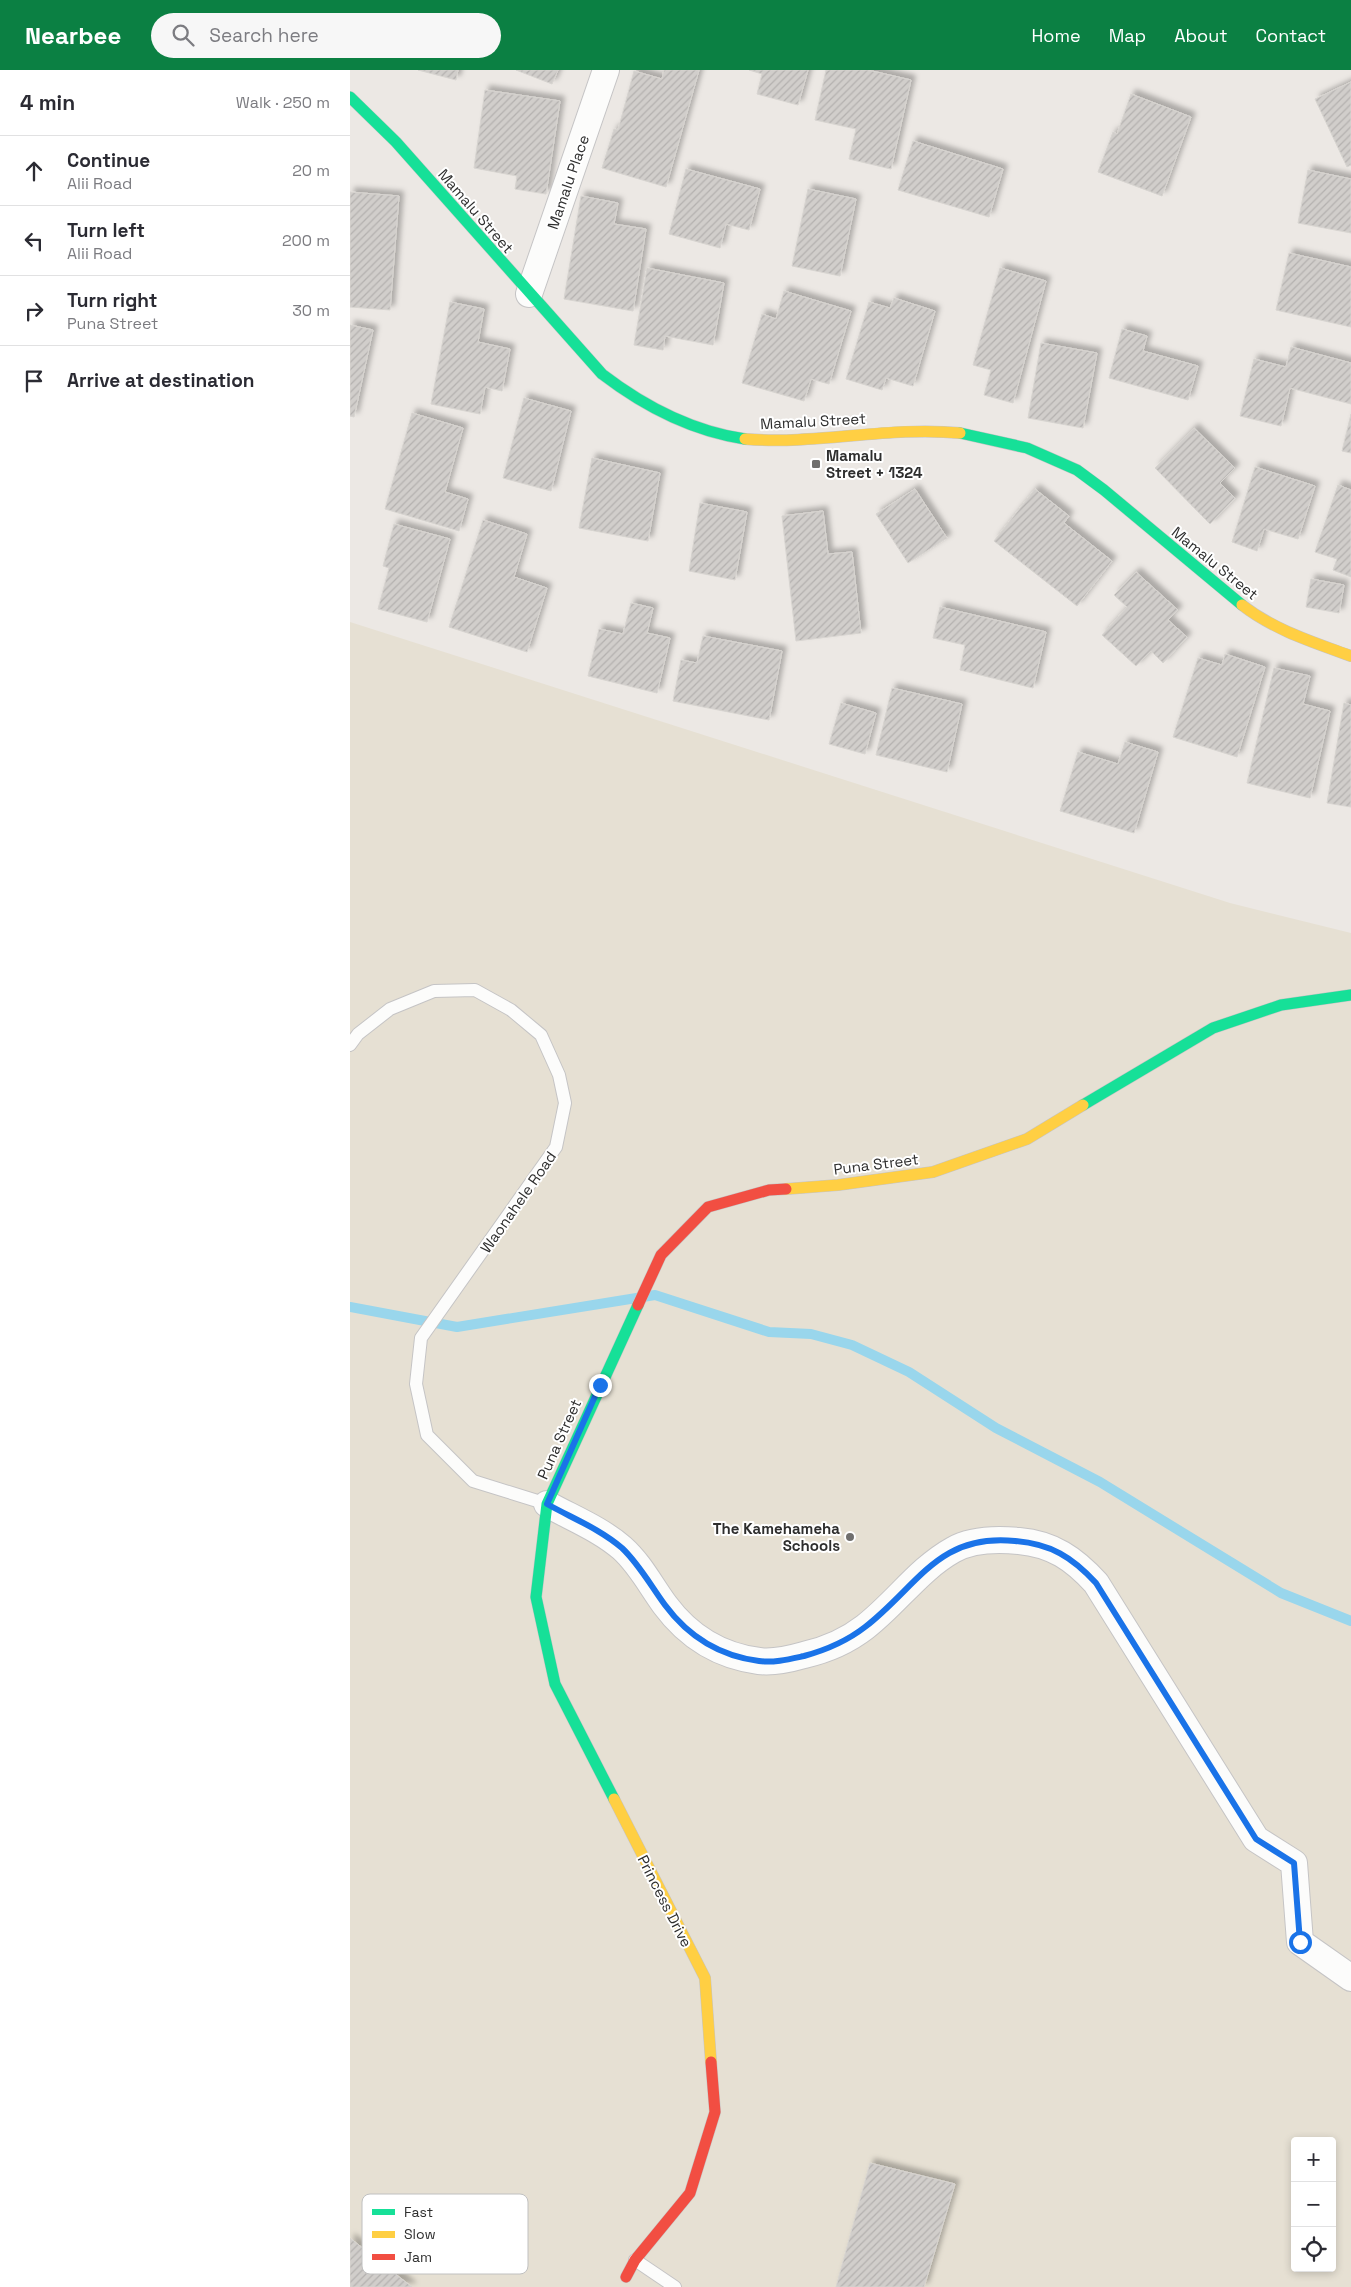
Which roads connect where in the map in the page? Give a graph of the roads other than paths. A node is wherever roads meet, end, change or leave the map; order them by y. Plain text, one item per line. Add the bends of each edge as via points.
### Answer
1 (606, 70) edge
2 (350, 97) edge
3 (529, 294) junction
4 (1351, 656) edge
5 (1351, 995) edge
6 (350, 1045) edge
7 (547, 1504) junction
8 (1351, 1978) edge
9 (635, 2260) junction
10 (626, 2277) joint
11 (616, 2287) edge
12 (675, 2287) edge

1 - 3 street, Mamalu Place
2 - 3 street, Mamalu Street via 396,142
3 - 4 street, Mamalu Street via 597,369 626,394 699,429 730,438 766,441 936,430 1002,440 1060,462 1102,489 1255,615 1290,634
5 - 7 street, Puna Street via 1280,1005 1213,1028 1027,1139 933,1172 838,1185 769,1190 708,1207 661,1255
6 - 7 lane, Waonahele Road via 358,1034 390,1009 434,991 475,990 511,1010 541,1036 559,1075 565,1103 556,1147 421,1338 416,1384 427,1435 473,1482
7 - 8 street via 606,1535 623,1549 683,1627 705,1644 760,1661 788,1660 841,1642 865,1628 931,1565 954,1549 980,1541 1006,1540 1030,1542 1057,1550 1078,1564 1096,1583 1256,1839 1294,1863 1300,1942
7 - 9 street, Princess Drive via 536,1597 555,1684 705,1978 715,2112 690,2193
9 - 10 street, Princess Drive
9 - 12 lane
10 - 11 lane, Princess Drive

